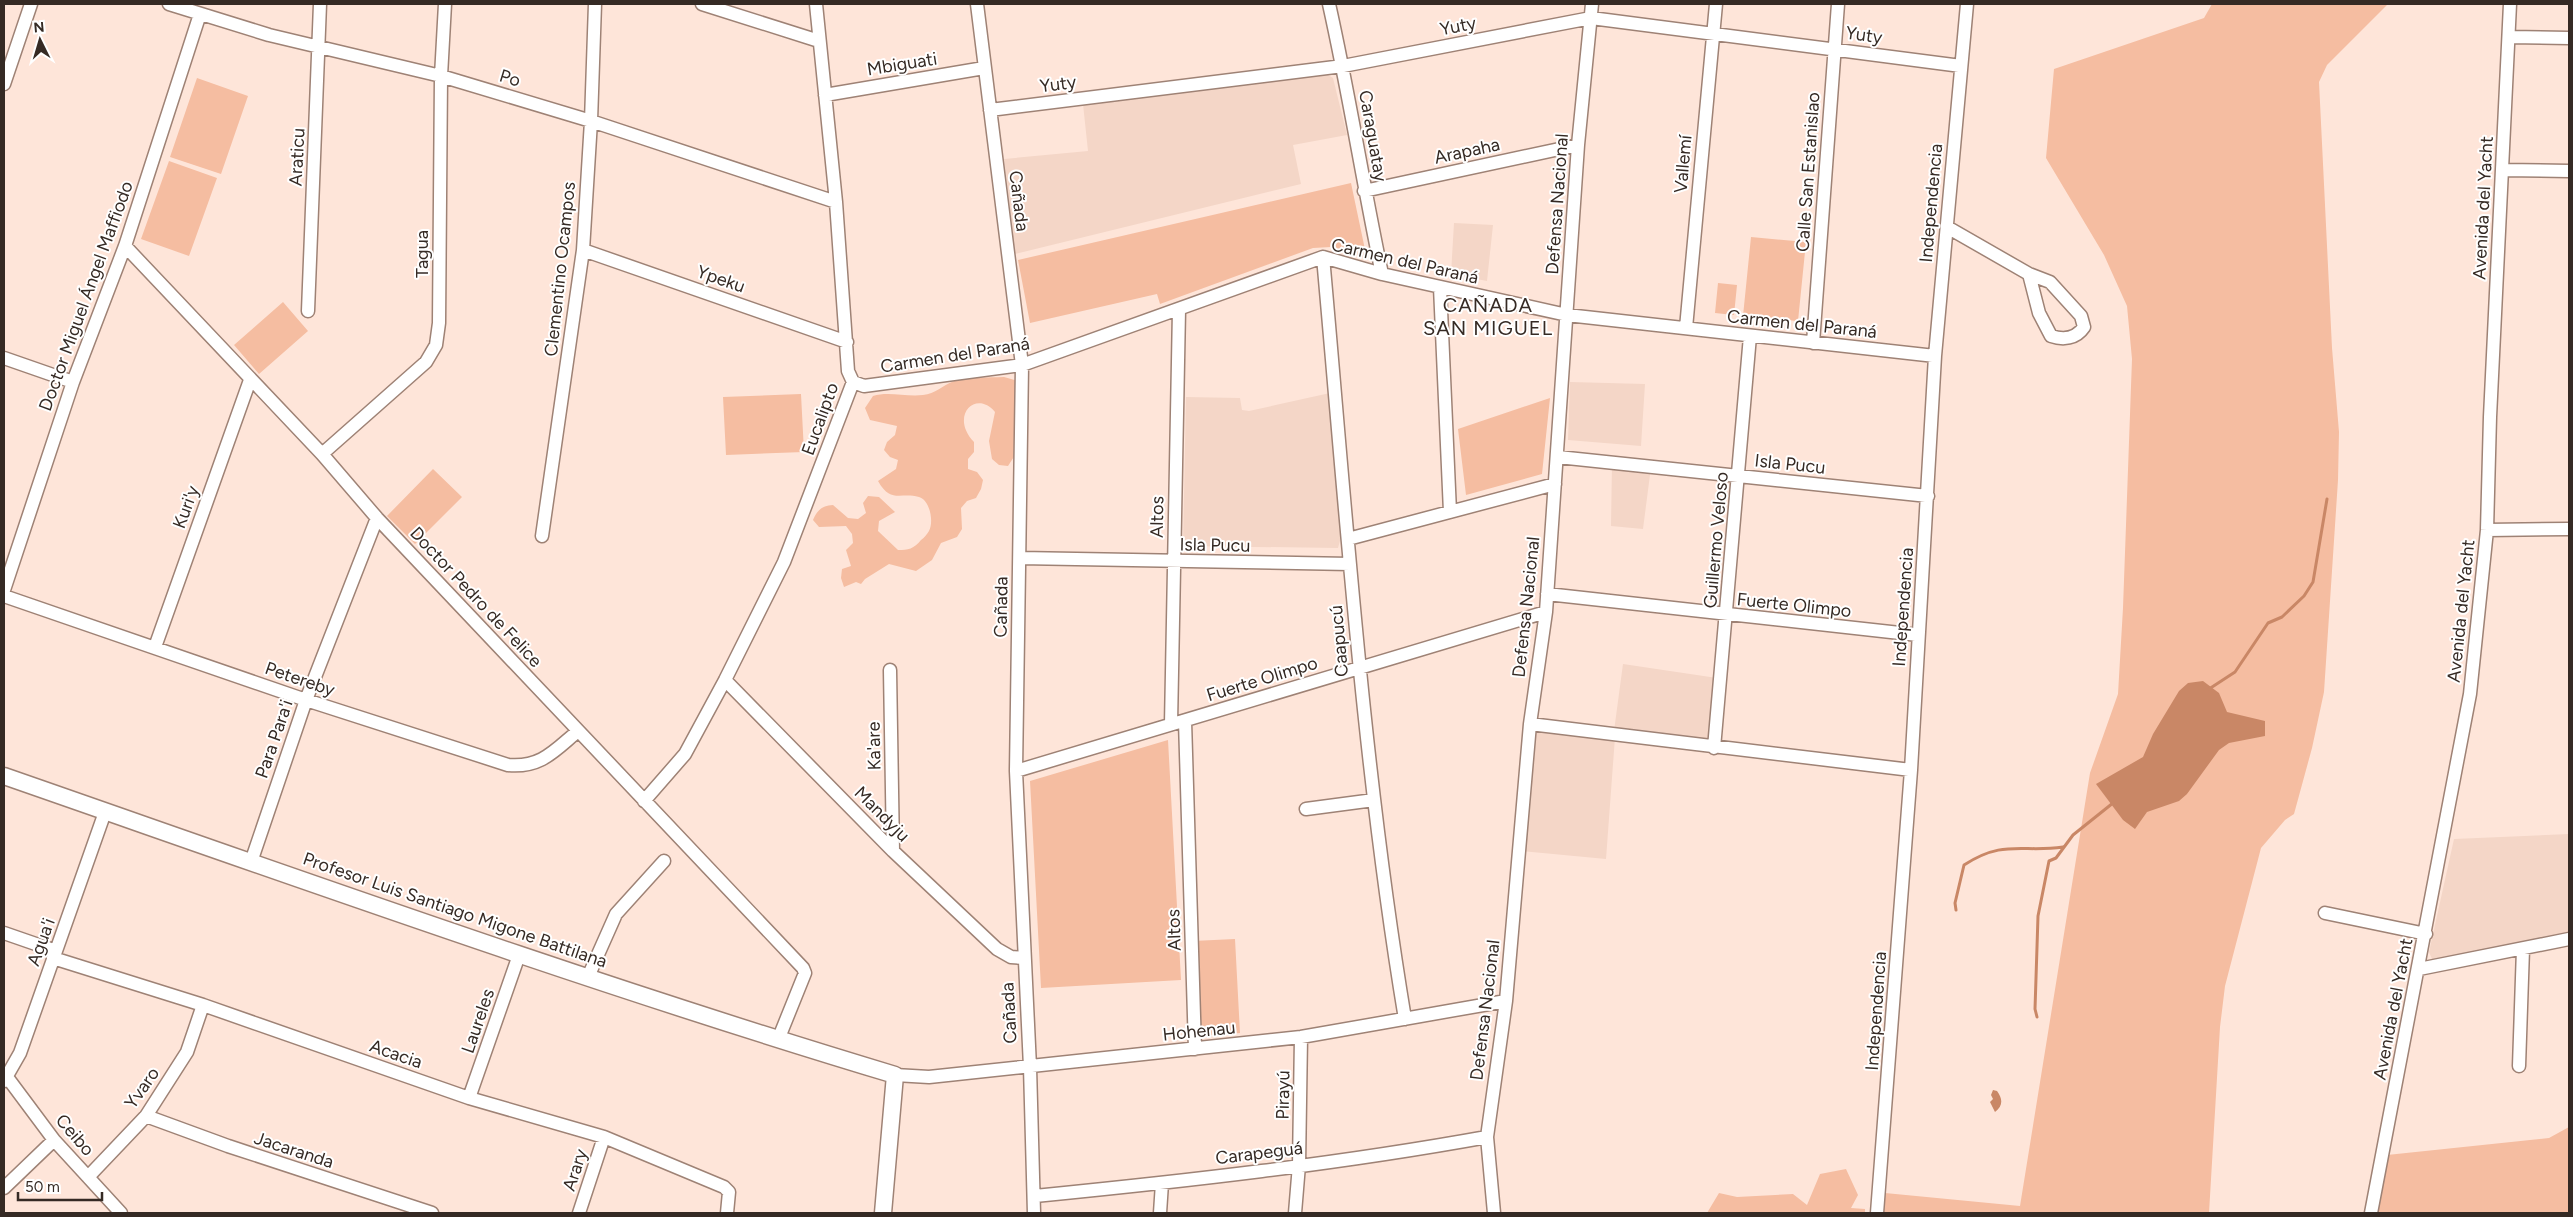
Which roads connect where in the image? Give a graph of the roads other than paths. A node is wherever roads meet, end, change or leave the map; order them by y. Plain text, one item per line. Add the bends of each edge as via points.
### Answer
1 (31, 4) edge
2 (169, 4) edge
3 (320, 4) edge
4 (445, 4) edge
5 (595, 4) edge
6 (702, 4) edge
7 (816, 4) edge
8 (977, 4) edge
9 (1329, 4) edge
10 (1592, 4) edge
11 (1716, 4) edge
12 (1838, 4) edge
13 (1967, 4) edge
14 (2510, 4) edge
15 (200, 14) junction
16 (1591, 18) junction
17 (1713, 33) junction
18 (2509, 37) junction
19 (2569, 38) edge
20 (819, 41) junction
21 (319, 48) junction
22 (1834, 49) junction
23 (1343, 66) junction
24 (1961, 66) junction
25 (984, 68) junction
26 (441, 76) junction
27 (4, 84) edge
28 (825, 95) junction
29 (990, 110) junction
30 (592, 121) junction
31 (1578, 144) junction
32 (2502, 170) junction
33 (2569, 171) edge
34 (1364, 191) junction
35 (836, 202) junction
36 (1947, 227) junction
37 (125, 246) junction
38 (584, 250) junction
39 (1322, 258) junction
40 (1382, 274) junction
41 (2029, 274) junction
42 (1440, 287) junction
43 (1179, 310) junction
44 (308, 311) dead end
45 (1567, 315) junction
46 (1686, 328) junction
47 (1750, 336) junction
48 (847, 342) junction
49 (1813, 343) junction
50 (1935, 356) junction
51 (4, 358) edge
52 (1022, 366) junction
53 (250, 380) junction
54 (72, 382) junction
55 (853, 382) junction
56 (322, 454) junction
57 (1558, 457) junction
58 (1739, 476) junction
59 (1555, 484) junction
60 (1928, 496) junction
61 (1450, 512) junction
62 (377, 518) junction
63 (2569, 529) edge
64 (2486, 530) junction
65 (542, 536) dead end
66 (1348, 539) junction
67 (1020, 558) junction
68 (1174, 562) junction
69 (1350, 564) junction
70 (4, 590) edge
71 (1547, 594) junction
72 (4, 596) edge
73 (1546, 612) junction
74 (1727, 616) junction
75 (1918, 635) junction
76 (155, 647) junction
77 (1358, 668) junction
78 (890, 670) dead end
79 (725, 680) junction
80 (306, 700) junction
81 (1185, 721) junction
82 (1171, 724) junction
83 (1530, 724) junction
84 (578, 731) junction
85 (1714, 748) junction
86 (1911, 770) junction
87 (1016, 771) junction
88 (4, 776) edge
89 (1374, 800) junction
90 (644, 801) junction
91 (1306, 809) dead end
92 (105, 812) junction
93 (894, 851) junction
94 (664, 861) dead end
95 (251, 862) junction
96 (2325, 913) dead end
97 (4, 933) edge
98 (2426, 934) junction
99 (2569, 939) edge
100 (2523, 950) junction
101 (55, 954) junction
102 (519, 955) junction
103 (1024, 958) junction
104 (2419, 969) junction
105 (588, 977) junction
106 (1506, 1001) junction
107 (203, 1005) junction
108 (1405, 1019) junction
109 (1301, 1037) junction
110 (778, 1040) junction
111 (1196, 1049) junction
112 (2519, 1066) dead end
113 (1030, 1067) junction
114 (895, 1075) junction
115 (5, 1079) edge
116 (469, 1098) junction
117 (146, 1116) junction
118 (604, 1137) junction
119 (1487, 1137) junction
120 (54, 1140) junction
121 (1299, 1165) junction
122 (88, 1177) junction
123 (1162, 1183) junction
124 (4, 1188) edge
125 (1035, 1196) junction
126 (395, 1201) junction
127 (120, 1213) edge
128 (389, 1213) edge
129 (432, 1213) edge
130 (579, 1213) edge
131 (727, 1213) edge
132 (883, 1213) edge
133 (1034, 1213) edge
134 (1160, 1213) edge
135 (1295, 1213) edge
136 (1494, 1213) edge
137 (1877, 1213) edge
138 (2371, 1213) edge

1 - 27 street
2 - 15 street, Po
3 - 21 street, Araticu
4 - 26 street, Tagua
5 - 30 street, Clementino Ocampos
6 - 20 street
7 - 20 street, Eucalipto
8 - 25 street, Cañada
9 - 23 street, Caraguatay
10 - 16 street, Defensa Nacional
11 - 17 street, Vallemí
12 - 22 street, Calle San Estanislao
13 - 24 street, Independencia
14 - 18 street, Avenida del Yacht
15 - 21 street, Po
15 - 37 street, Doctor Miguel Ángel Maffiodo
16 - 17 street, Yuty
16 - 23 street, Yuty
16 - 31 street, Defensa Nacional
17 - 22 street, Yuty
17 - 46 street, Vallemí
18 - 19 street
18 - 32 street, Avenida del Yacht
20 - 28 street, Eucalipto
21 - 26 street, Po
21 - 44 street, Araticu
22 - 24 street, Yuty
22 - 49 street, Calle San Estanislao
23 - 29 street, Yuty
23 - 34 street, Caraguatay
24 - 36 street, Independencia
25 - 28 street, Mbiguati
25 - 29 street, Cañada
26 - 30 street, Po
26 - 56 street, Tagua via 439,323 436,345 426,362
28 - 35 street, Eucalipto
29 - 52 street, Cañada
30 - 35 street, Po
30 - 38 street, Clementino Ocampos
31 - 34 street, Arapaha
31 - 45 street, Defensa Nacional
32 - 33 street
32 - 64 street, Avenida del Yacht
34 - 40 street, Caraguatay
35 - 48 street, Eucalipto
36 - 41 street
36 - 50 street, Independencia
37 - 53 street, Doctor Pedro de Felice
37 - 54 street, Doctor Miguel Ángel Maffiodo
38 - 48 street, Ypeku
38 - 65 street, Clementino Ocampos
39 - 40 street, Carmen del Paraná
39 - 43 street, Carmen del Paraná
39 - 66 street, Caapucú
40 - 42 street, Carmen del Paraná
41 - 41 street via 2050,282 2069,300 2081,316 2084,327 2081,332 2070,338 2051,336 2041,318
42 - 45 street, Carmen del Paraná
42 - 61 street
43 - 52 street, Carmen del Paraná
43 - 68 street, Altos
45 - 46 street, Carmen del Paraná
45 - 57 street, Defensa Nacional
46 - 47 street, Carmen del Paraná
47 - 49 street, Carmen del Paraná
47 - 58 street, Guillermo Veloso
48 - 55 street, Eucalipto via 848,371
49 - 50 street, Carmen del Paraná
50 - 60 street, Independencia
51 - 54 street
52 - 55 street, Carmen del Paraná via 864,386
52 - 67 street, Cañada
53 - 56 street, Doctor Pedro de Felice
53 - 76 street, Kuri'y
54 - 70 street, Doctor Miguel Ángel Maffiodo
55 - 79 street, Eucalipto via 784,562
56 - 62 street, Doctor Pedro de Felice
57 - 58 street, Isla Pucu
57 - 59 street, Defensa Nacional
58 - 60 street, Isla Pucu
58 - 74 street, Guillermo Veloso
59 - 61 street
59 - 71 street, Defensa Nacional
60 - 75 street, Independencia
61 - 66 street
62 - 80 street, Para Para'i
62 - 84 street, Doctor Pedro de Felice
63 - 64 street
64 - 98 street, Avenida del Yacht via 2470,694
66 - 69 street, Caapucú
67 - 68 street, Isla Pucu
67 - 87 street, Cañada
68 - 69 street, Isla Pucu
68 - 82 street, Altos
69 - 77 street, Caapucú
71 - 73 street, Defensa Nacional
71 - 74 street, Fuerte Olimpo
72 - 76 street, Petereby
73 - 77 street, Fuerte Olimpo
73 - 83 street, Defensa Nacional
74 - 75 street, Fuerte Olimpo
74 - 85 street, Guillermo Veloso
75 - 86 street, Independencia
76 - 80 street, Petereby
77 - 81 street, Fuerte Olimpo
77 - 89 street, Caapucú
78 - 93 street, Ka'are
79 - 90 street, Eucalipto via 685,754
79 - 93 street, Mandyju
80 - 84 street, Petereby via 508,765 539,763
80 - 95 street, Para Para'i
81 - 82 street, Fuerte Olimpo
81 - 111 street, Altos
82 - 87 street, Fuerte Olimpo
83 - 85 street
83 - 106 street, Defensa Nacional
84 - 90 street, Doctor Pedro de Felice
85 - 86 street
86 - 137 street, Independencia
87 - 103 street, Cañada
88 - 92 main road, Profesor Luis Santiago Migone Battilana
89 - 91 street
89 - 108 street, Caapucú via 1388,920
90 - 110 street, Doctor Pedro de Felice via 804,970
92 - 95 main road, Profesor Luis Santiago Migone Battilana
92 - 101 street, Agua'i
93 - 103 street, Mandyju via 997,949 1011,957
94 - 105 street via 616,914
95 - 102 main road, Profesor Luis Santiago Migone Battilana
96 - 98 street
97 - 101 street, Acacia
98 - 104 street, Avenida del Yacht
99 - 100 street
100 - 104 street
100 - 112 street
101 - 107 street, Acacia
101 - 115 street, Agua'i via 20,1053
102 - 105 main road, Profesor Luis Santiago Migone Battilana
102 - 116 street, Laureles
103 - 113 street, Cañada
104 - 138 street, Avenida del Yacht
105 - 110 main road, Profesor Luis Santiago Migone Battilana
106 - 108 street, Hohenau
106 - 119 street, Defensa Nacional
107 - 116 street, Acacia
107 - 117 street, Yvaro via 187,1052
108 - 109 street, Hohenau
109 - 111 street, Hohenau
109 - 121 street, Pirayú
110 - 114 main road, Profesor Luis Santiago Migone Battilana
111 - 113 street, Hohenau
113 - 114 street, Hohenau via 929,1077
113 - 125 street, Cañada
114 - 132 main road
115 - 120 street, Ceibo
116 - 118 street, Acacia
117 - 122 street, Yvaro
117 - 126 street, Jacaranda
118 - 130 street, Arary
118 - 131 street, Acacia via 724,1187 729,1192
119 - 121 street, Carapeguá
119 - 136 street, Defensa Nacional
120 - 122 street, Ceibo
120 - 124 street
121 - 123 street, Carapeguá
121 - 135 street, Pirayú
122 - 127 street, Ceibo
123 - 125 street, Carapeguá
123 - 134 street
125 - 133 street, Cañada
126 - 128 street
126 - 129 street, Jacaranda

